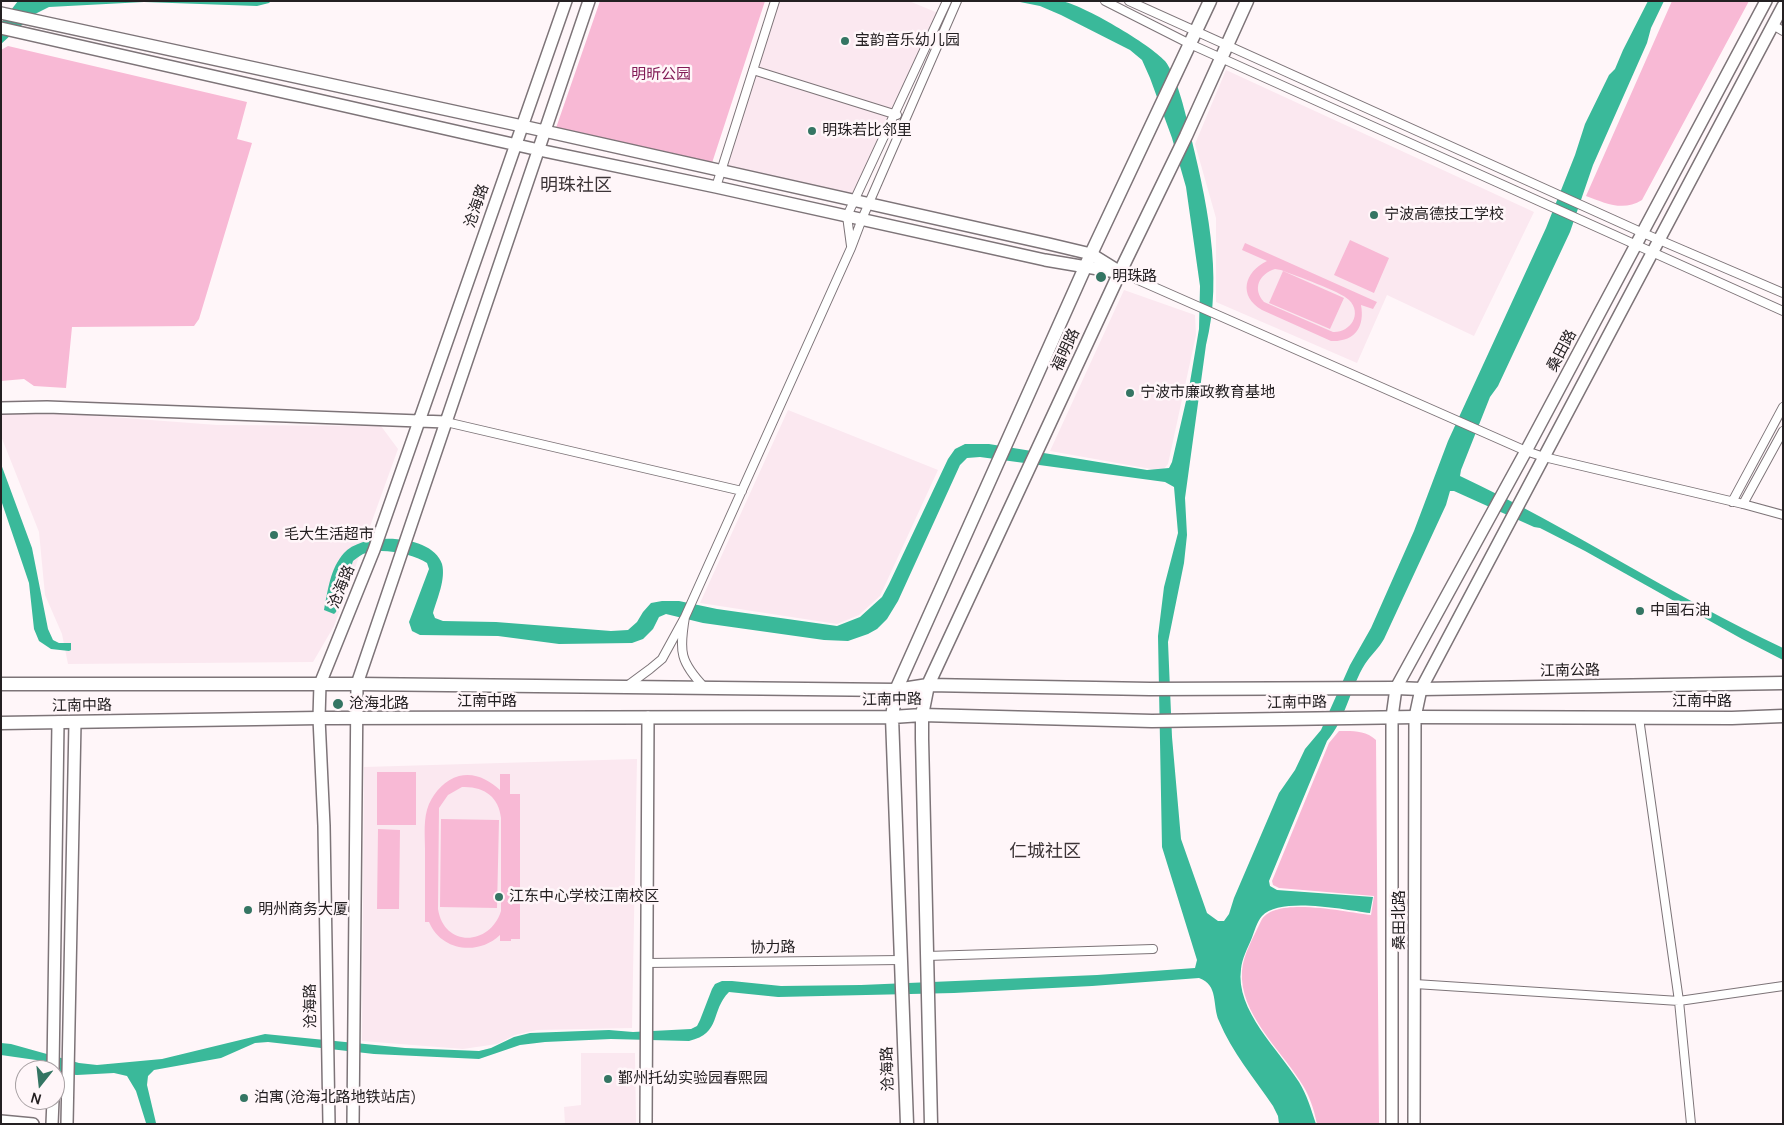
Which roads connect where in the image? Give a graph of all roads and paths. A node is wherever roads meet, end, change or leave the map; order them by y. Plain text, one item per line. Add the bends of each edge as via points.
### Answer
1 (566, 1) edge
2 (589, 1) edge
3 (775, 1) edge
4 (948, 1) edge
5 (957, 1) edge
6 (1105, 1) edge
7 (1129, 1) edge
8 (1210, 1) edge
9 (1247, 1) edge
10 (1766, 1) edge
11 (1, 13) edge
12 (1780, 20) edge
13 (1, 28) edge
14 (1193, 38) junction
15 (1227, 46) junction
16 (1222, 58) junction
17 (753, 70) junction
18 (895, 114) junction
19 (906, 118) junction
20 (522, 126) junction
21 (545, 132) junction
22 (516, 145) junction
23 (539, 150) junction
24 (721, 171) junction
25 (716, 187) junction
26 (854, 200) junction
27 (869, 204) junction
28 (847, 216) junction
29 (862, 219) junction
30 (1643, 233) junction
31 (1659, 240) junction
32 (1636, 245) junction
33 (852, 248) junction
34 (1652, 253) junction
35 (1091, 254) junction
36 (1085, 268) junction
37 (1120, 272) junction
38 (1783, 292) edge
39 (1783, 311) edge
40 (1783, 406) edge
41 (1, 408) edge
42 (420, 421) junction
43 (446, 422) junction
44 (1783, 430) edge
45 (1526, 451) junction
46 (1544, 457) junction
47 (742, 491) junction
48 (1732, 502) junction
49 (1743, 504) junction
50 (1783, 515) edge
51 (685, 617) junction
52 (1783, 683) edge
53 (1, 684) edge
54 (320, 684) junction
55 (358, 684) junction
56 (928, 685) junction
57 (625, 687) junction
58 (705, 688) junction
59 (1358, 688) joint
60 (1396, 688) junction
61 (896, 690) junction
62 (1421, 690) junction
63 (922, 715) junction
64 (1783, 716) edge
65 (648, 717) junction
66 (892, 717) junction
67 (1392, 717) junction
68 (1415, 717) junction
69 (319, 718) junction
70 (358, 718) junction
71 (1639, 718) junction
72 (58, 722) junction
73 (75, 722) junction
74 (1, 723) edge
75 (1153, 949) dead end
76 (927, 956) junction
77 (900, 960) junction
78 (647, 963) junction
79 (1415, 984) junction
80 (1783, 986) edge
81 (1679, 1001) junction
82 (53, 1060) edge
83 (52, 1110) edge
84 (1, 1121) edge
85 (33, 1124) edge
86 (52, 1124) edge
87 (67, 1124) edge
88 (329, 1124) edge
89 (353, 1124) edge
90 (646, 1124) edge
91 (906, 1124) edge
92 (931, 1124) edge
93 (1392, 1124) edge
94 (1414, 1124) edge
95 (1691, 1124) edge

1 - 20 main road, 沧海路
2 - 21 main road
3 - 17 street
4 - 18 street
5 - 19 street
6 - 14 street
7 - 14 street
8 - 14 main road, 福明路
9 - 15 main road, 福明路
10 - 30 main road, 桑田路
11 - 20 main road
12 - 31 main road
13 - 22 main road
14 - 15 street
14 - 16 street
14 - 35 main road, 福明路
15 - 16 main road, 福明路
15 - 30 street
16 - 32 street
16 - 37 main road, 福明路
17 - 18 street
17 - 24 street
18 - 19 street
18 - 26 street
19 - 27 street
20 - 21 main road
20 - 22 main road, 沧海路
21 - 23 main road
21 - 24 main road
22 - 23 main road
22 - 42 main road, 沧海路
23 - 25 main road
23 - 43 main road
24 - 25 street
24 - 26 main road
25 - 28 main road
26 - 27 main road
26 - 28 street
27 - 29 street
27 - 35 main road
28 - 29 main road
28 - 33 street
29 - 33 street
29 - 36 main road
30 - 31 street
30 - 32 main road, 桑田路
31 - 34 main road
31 - 38 street
32 - 34 street
32 - 45 main road, 桑田路
33 - 47 street
34 - 39 street
34 - 46 main road
35 - 36 main road, 福明路
35 - 37 main road
36 - 37 main road
36 - 61 main road, 福明路
37 - 45 street
37 - 56 main road, 福明路
40 - 48 street
41 - 42 main road
42 - 43 main road
42 - 54 main road, 沧海路 via 374,550
43 - 47 street
43 - 55 main road
44 - 49 street
45 - 46 street
45 - 60 main road, 桑田路
46 - 48 street
46 - 62 main road
47 - 51 street
48 - 49 street
49 - 50 street
51 - 57 street via 662,659
51 - 58 street via 682,653 685,664
52 - 62 main road, 江南公路
53 - 54 main road, 江南中路
54 - 55 main road, 江南中路
54 - 69 main road, 沧海路
55 - 57 main road, 江南中路
55 - 70 main road
56 - 59 main road, 江南中路
56 - 61 main road, 江南中路
56 - 63 main road, 福明路
57 - 58 main road, 江南中路
58 - 61 main road, 江南中路
59 - 60 main road, 江南公路
60 - 62 main road, 江南公路
60 - 67 main road, 桑田路
61 - 66 main road, 福明路
62 - 68 main road
63 - 66 main road, 江南中路
63 - 67 main road, 江南中路 via 1152,722
63 - 76 main road, 福明路
64 - 71 main road, 江南中路
65 - 66 main road, 江南中路
65 - 70 main road, 江南中路
65 - 78 main road
66 - 77 main road, 福明路
67 - 68 main road, 江南中路
67 - 93 main road, 桑田北路
68 - 71 main road, 江南中路
68 - 79 main road, 桑田北路
69 - 70 main road, 江南中路
69 - 73 main road, 江南中路
69 - 88 main road, 沧海路
70 - 89 main road
71 - 81 street
72 - 73 main road, 江南中路
72 - 74 main road, 江南中路
72 - 82 main road
73 - 87 main road
75 - 76 street
76 - 92 main road, 福明路
77 - 78 street, 协力路
77 - 91 main road, 沧海路
78 - 90 main road
79 - 81 street
79 - 94 main road, 桑田北路
80 - 81 street
81 - 95 street
83 - 86 main road
84 - 85 main road

